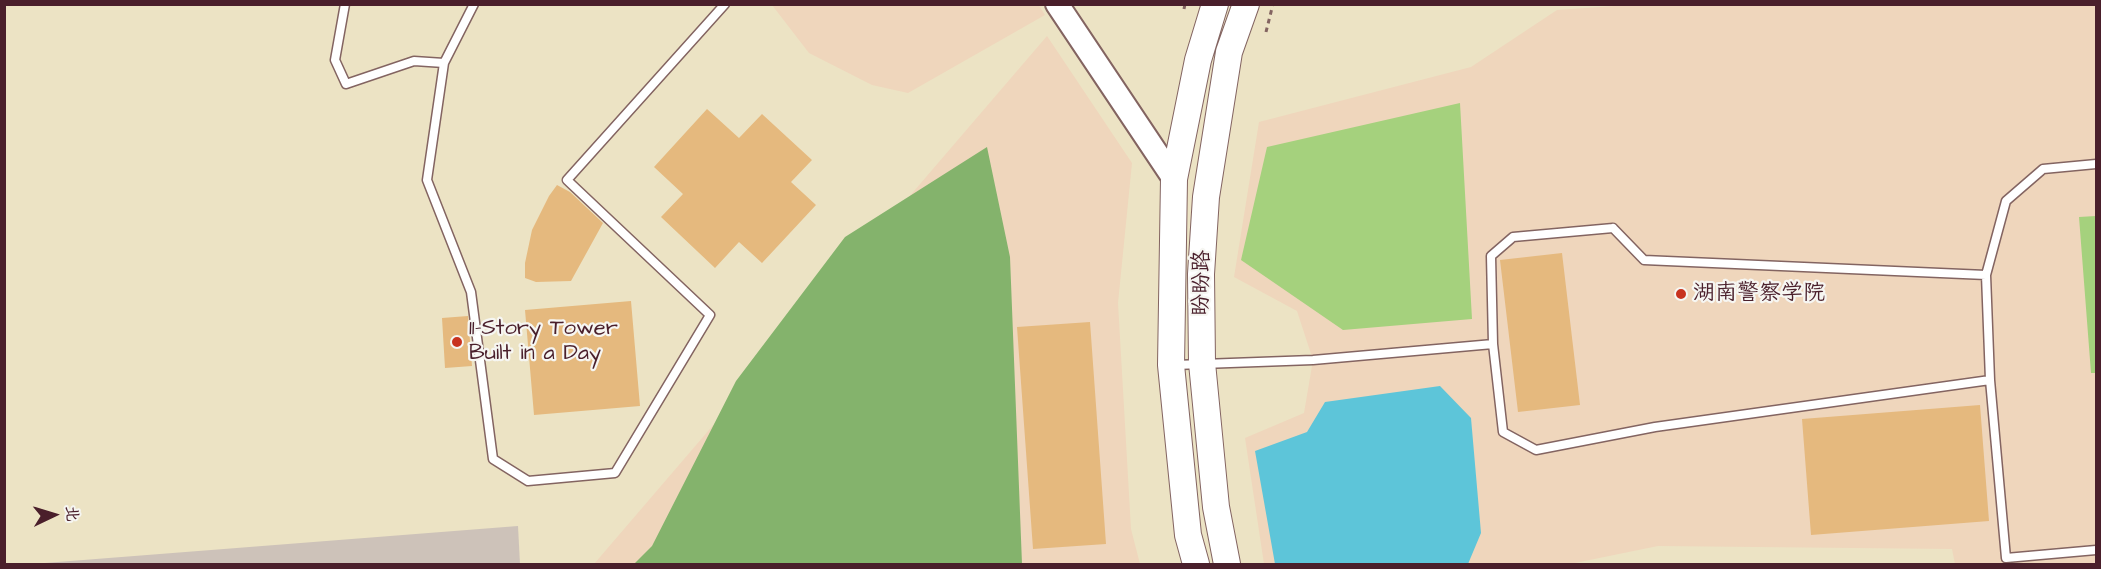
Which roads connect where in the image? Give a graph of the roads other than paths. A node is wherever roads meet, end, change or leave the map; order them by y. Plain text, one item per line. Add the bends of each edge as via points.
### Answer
1 (345, 4) edge
2 (474, 4) edge
3 (725, 4) edge
4 (1057, 4) edge
5 (1215, 4) edge
6 (1246, 4) edge
7 (444, 63) junction
8 (2097, 164) edge
9 (1174, 179) junction
10 (1986, 275) junction
11 (1493, 344) junction
12 (1202, 363) junction
13 (1171, 365) junction
14 (1990, 380) junction
15 (2097, 550) edge
16 (1196, 564) edge
17 (1227, 564) edge

1 - 7 lane via 335,60 346,84 414,61
2 - 7 lane
3 - 7 lane via 567,180 710,315 615,473 528,481 493,459 471,292 427,180
4 - 9 main road
5 - 9 main road, 盼盼路 via 1198,60
6 - 12 main road, 盼盼路 via 1229,52 1206,197 1201,274
8 - 10 lane via 2043,169 2006,201
9 - 13 main road, 盼盼路
10 - 11 lane via 1644,260 1613,228 1513,237 1491,256
10 - 14 lane
11 - 12 lane via 1314,360
11 - 14 lane via 1503,432 1536,450 1655,427
12 - 13 lane
12 - 17 main road, 盼盼路 via 1216,507
13 - 16 main road, 盼盼路 via 1188,535
14 - 15 lane via 2006,558

